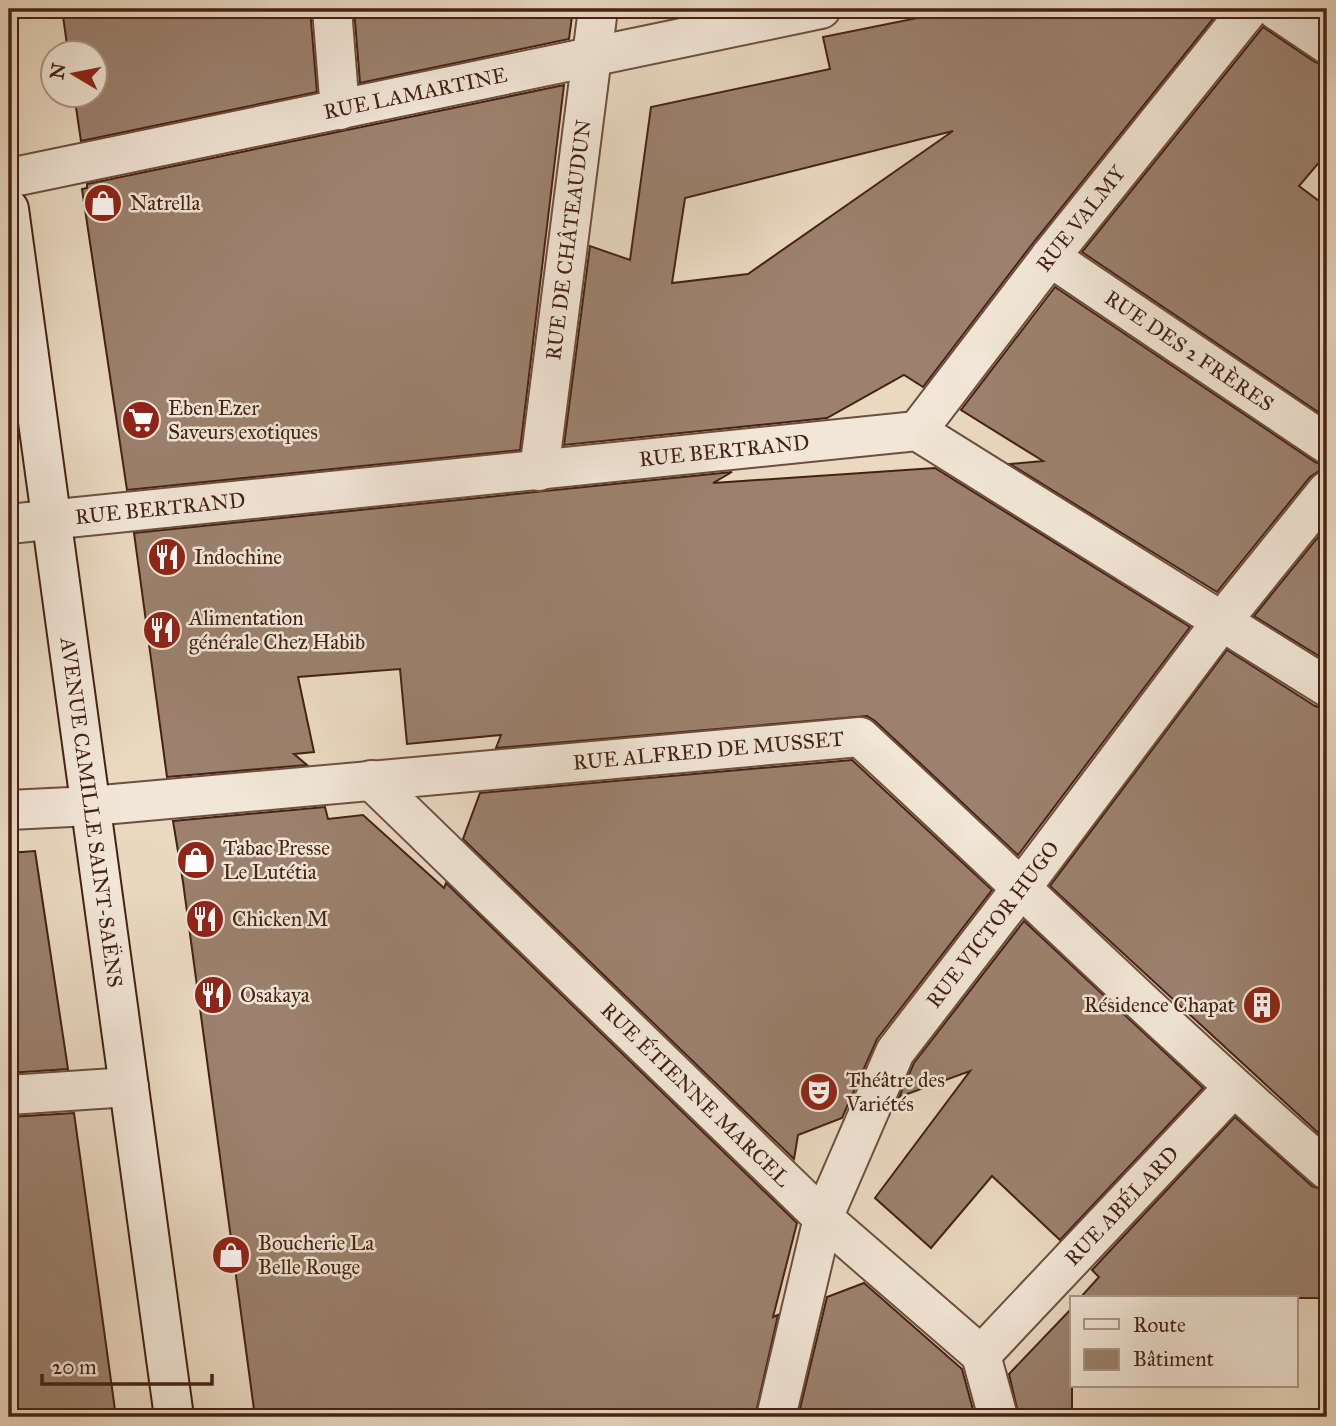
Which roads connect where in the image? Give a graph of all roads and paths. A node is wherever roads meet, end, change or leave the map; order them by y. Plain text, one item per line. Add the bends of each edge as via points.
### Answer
1 (332, 9) edge
2 (598, 9) edge
3 (821, 9) edge
4 (1249, 9) edge
5 (1275, 9) edge
6 (1327, 44) edge
7 (591, 58) junction
8 (340, 110) junction
9 (9, 178) edge
10 (9, 209) edge
11 (1050, 257) junction
12 (916, 432) junction
13 (1327, 444) edge
14 (539, 471) junction
15 (1327, 491) edge
16 (52, 519) junction
17 (9, 524) edge
18 (1222, 621) junction
19 (1327, 687) edge
20 (371, 780) junction
21 (91, 806) junction
22 (9, 810) edge
23 (1022, 887) junction
24 (129, 1087) junction
25 (1233, 1088) junction
26 (9, 1095) edge
27 (1327, 1170) edge
28 (823, 1218) junction
29 (981, 1355) junction
30 (174, 1417) edge
31 (776, 1417) edge
32 (998, 1417) edge

1 - 8 street
2 - 7 street, RUE DE CHÂTEAUDUN
3 - 7 street, RUE LAMARTINE
4 - 11 street, RUE VALMY
5 - 6 street
7 - 8 street, RUE LAMARTINE
7 - 14 street, RUE DE CHÂTEAUDUN
8 - 9 street, RUE LAMARTINE
10 - 16 street, AVENUE CAMILLE SAINT-SAËNS
11 - 12 street, RUE VALMY
11 - 13 street, RUE DES 2 FRÈRES
12 - 14 street, RUE BERTRAND
12 - 18 street
14 - 16 street, RUE BERTRAND
15 - 18 street, RUE VICTOR HUGO
16 - 17 street, RUE BERTRAND
16 - 21 street, AVENUE CAMILLE SAINT-SAËNS
18 - 19 street
18 - 23 street, RUE VICTOR HUGO
20 - 21 street, RUE ALFRED DE MUSSET
20 - 23 street, RUE ALFRED DE MUSSET via 860,737
20 - 28 street, RUE ÉTIENNE MARCEL
21 - 22 street, RUE ALFRED DE MUSSET
21 - 24 street, AVENUE CAMILLE SAINT-SAËNS
23 - 25 street, RUE ALFRED DE MUSSET
23 - 28 street, RUE VICTOR HUGO via 895,1052
24 - 26 street
24 - 30 street, AVENUE CAMILLE SAINT-SAËNS
25 - 27 street, RUE ALFRED DE MUSSET
25 - 29 street, RUE ABÉLARD
28 - 29 street, RUE ÉTIENNE MARCEL
28 - 31 street, RUE VICTOR HUGO
29 - 32 street

